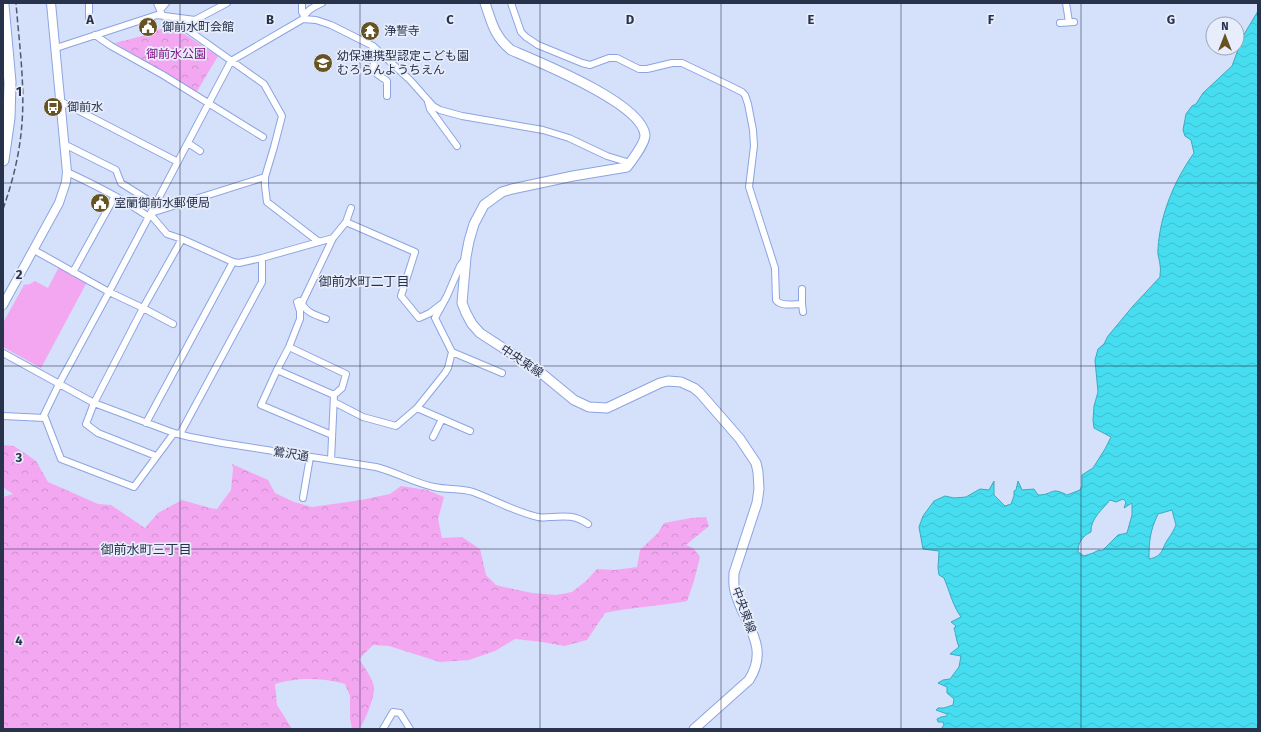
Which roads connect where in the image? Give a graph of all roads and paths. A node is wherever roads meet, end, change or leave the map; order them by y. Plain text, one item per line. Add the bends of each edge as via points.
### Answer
1 (51, 3) edge
2 (89, 3) edge
3 (157, 3) edge
4 (166, 3) edge
5 (227, 3) edge
6 (302, 3) edge
7 (322, 3) edge
8 (485, 3) edge
9 (511, 3) edge
10 (1066, 3) edge
11 (3, 5) edge
12 (310, 6) edge
13 (161, 13) junction
14 (304, 17) junction
15 (180, 18) junction
16 (89, 19) dead end
17 (1060, 23) dead end
18 (95, 35) junction
19 (373, 46) junction
20 (56, 48) junction
21 (231, 61) junction
22 (3, 92) edge
23 (387, 96) dead end
24 (427, 100) junction
25 (60, 101) junction
26 (208, 104) junction
27 (3, 110) edge
28 (263, 137) dead end
29 (188, 143) junction
30 (64, 144) junction
31 (457, 146) dead end
32 (200, 151) dead end
33 (3, 160) edge
34 (178, 162) junction
35 (630, 163) junction
36 (67, 172) junction
37 (265, 177) junction
38 (115, 196) junction
39 (156, 205) junction
40 (351, 208) dead end
41 (150, 215) junction
42 (346, 222) junction
43 (333, 238) junction
44 (182, 239) junction
45 (319, 242) junction
46 (34, 250) junction
47 (466, 257) junction
48 (262, 258) junction
49 (233, 262) junction
50 (73, 272) junction
51 (802, 289) dead end
52 (109, 292) junction
53 (302, 303) junction
54 (443, 303) junction
55 (802, 304) junction
56 (3, 305) edge
57 (143, 308) junction
58 (803, 312) dead end
59 (326, 319) dead end
60 (173, 324) dead end
61 (289, 347) junction
62 (452, 352) junction
63 (3, 353) edge
64 (276, 370) junction
65 (502, 373) dead end
66 (58, 384) junction
67 (334, 398) junction
68 (94, 403) junction
69 (416, 408) junction
70 (3, 416) edge
71 (45, 418) junction
72 (442, 419) junction
73 (146, 423) junction
74 (470, 431) dead end
75 (177, 434) junction
76 (332, 435) junction
77 (433, 437) dead end
78 (156, 456) junction
79 (310, 457) junction
80 (331, 460) junction
81 (303, 498) dead end
82 (588, 524) dead end
83 (384, 729) edge
84 (410, 729) edge
85 (694, 729) edge

1 - 20 street
2 - 16 street
3 - 13 street
4 - 13 street
5 - 15 street via 195,20
6 - 14 street
7 - 12 street
8 - 35 main road via 495,31 511,50 607,95 628,111 643,129 645,136
9 - 55 street via 521,32 526,37 582,63 590,64 617,58 639,69 647,69 682,62 745,95 754,141 749,187 775,268 776,300 783,305
10 - 17 street via 1071,22
11 - 33 highway via 10,82 9,118
12 - 14 street
13 - 15 street
13 - 18 street
14 - 19 street via 331,25
14 - 21 street
15 - 21 street via 181,24
18 - 20 street
18 - 26 street
19 - 23 street via 374,69 387,81
19 - 24 street via 410,80
20 - 25 street
21 - 26 street
21 - 37 street via 264,84 282,116
22 - 27 highway
24 - 31 street via 430,109
24 - 35 street via 433,106 449,113 543,130
25 - 30 street
25 - 34 street
26 - 28 street
26 - 29 street
29 - 32 street
29 - 34 street
30 - 36 street
30 - 39 street via 116,170 121,183
34 - 39 street
35 - 47 main road, 中央東線 via 626,168 573,176 502,192 480,211
36 - 38 street
36 - 46 street via 59,203
37 - 41 street
37 - 45 street via 267,202
38 - 41 street
38 - 50 street
39 - 41 street
40 - 42 street
41 - 44 street via 167,234
41 - 52 street
42 - 43 street
42 - 54 street via 415,252 401,296 419,318
43 - 45 street
43 - 53 street
44 - 49 street
44 - 57 street
45 - 48 street
46 - 50 street
46 - 56 street
47 - 54 street
47 - 85 main road, 中央東線 via 462,303 476,329 540,372 574,400 589,407 607,408 660,382 681,382 694,388 720,415 756,462 760,481 758,497 734,572 734,591 754,636 757,662 749,680
48 - 49 street
48 - 75 street via 262,282
49 - 73 street
50 - 52 street
51 - 55 street
52 - 57 street
52 - 66 street
53 - 59 street via 308,311
53 - 61 street via 297,302 300,319
54 - 62 street via 435,318
55 - 58 street
57 - 60 street
57 - 68 street
61 - 64 street
61 - 67 street via 346,374 342,388
62 - 65 street
62 - 69 street via 448,368
63 - 66 street, 鶯沢通
64 - 67 street
64 - 76 street via 261,405
66 - 68 street, 鶯沢通
66 - 71 street via 44,415
67 - 69 street via 363,416 396,426
67 - 76 street
68 - 73 street, 鶯沢通
68 - 78 street via 86,424 98,433
69 - 72 street
70 - 71 street
71 - 78 street via 61,460 134,487
72 - 74 street
72 - 77 street
73 - 75 street, 鶯沢通
75 - 78 street
75 - 79 street, 鶯沢通
76 - 80 street
79 - 80 street, 鶯沢通
79 - 81 street
80 - 82 street, 鶯沢通 via 388,470 435,488 471,491 540,517 579,518
83 - 84 street via 393,712 400,713

